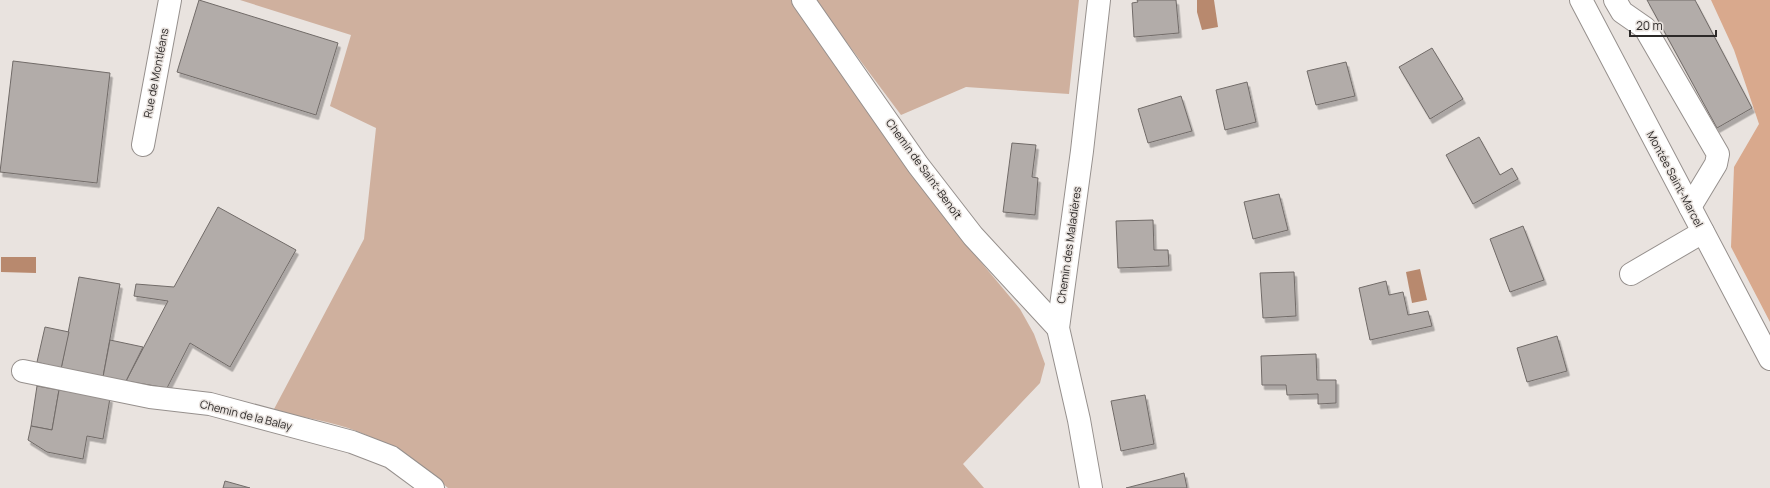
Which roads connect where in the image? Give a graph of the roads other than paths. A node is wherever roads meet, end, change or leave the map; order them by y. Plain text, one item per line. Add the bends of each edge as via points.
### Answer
1 (170, 0) edge
2 (803, 0) edge
3 (1099, 0) edge
4 (1581, 0) edge
5 (1615, 0) edge
6 (143, 145) dead end
7 (1690, 207) junction
8 (1703, 232) junction
9 (1631, 274) dead end
10 (1058, 328) junction
11 (1770, 359) edge
12 (23, 371) dead end
13 (433, 488) edge
14 (1091, 488) edge

1 - 6 street, Rue de Montléans
2 - 10 street, Chemin de Saint-Benoît via 918,164 973,236
3 - 10 street, Chemin des Maladières
4 - 7 street, Montée Saint-Marcel
5 - 7 street via 1622,12 1645,28 1718,154 1716,164
7 - 8 street, Montée Saint-Marcel
8 - 9 street
8 - 11 street, Montée Saint-Marcel
10 - 14 street, Chemin des Maladières via 1080,420
12 - 13 street, Chemin de la Balay via 150,397 210,404 352,442 391,457

